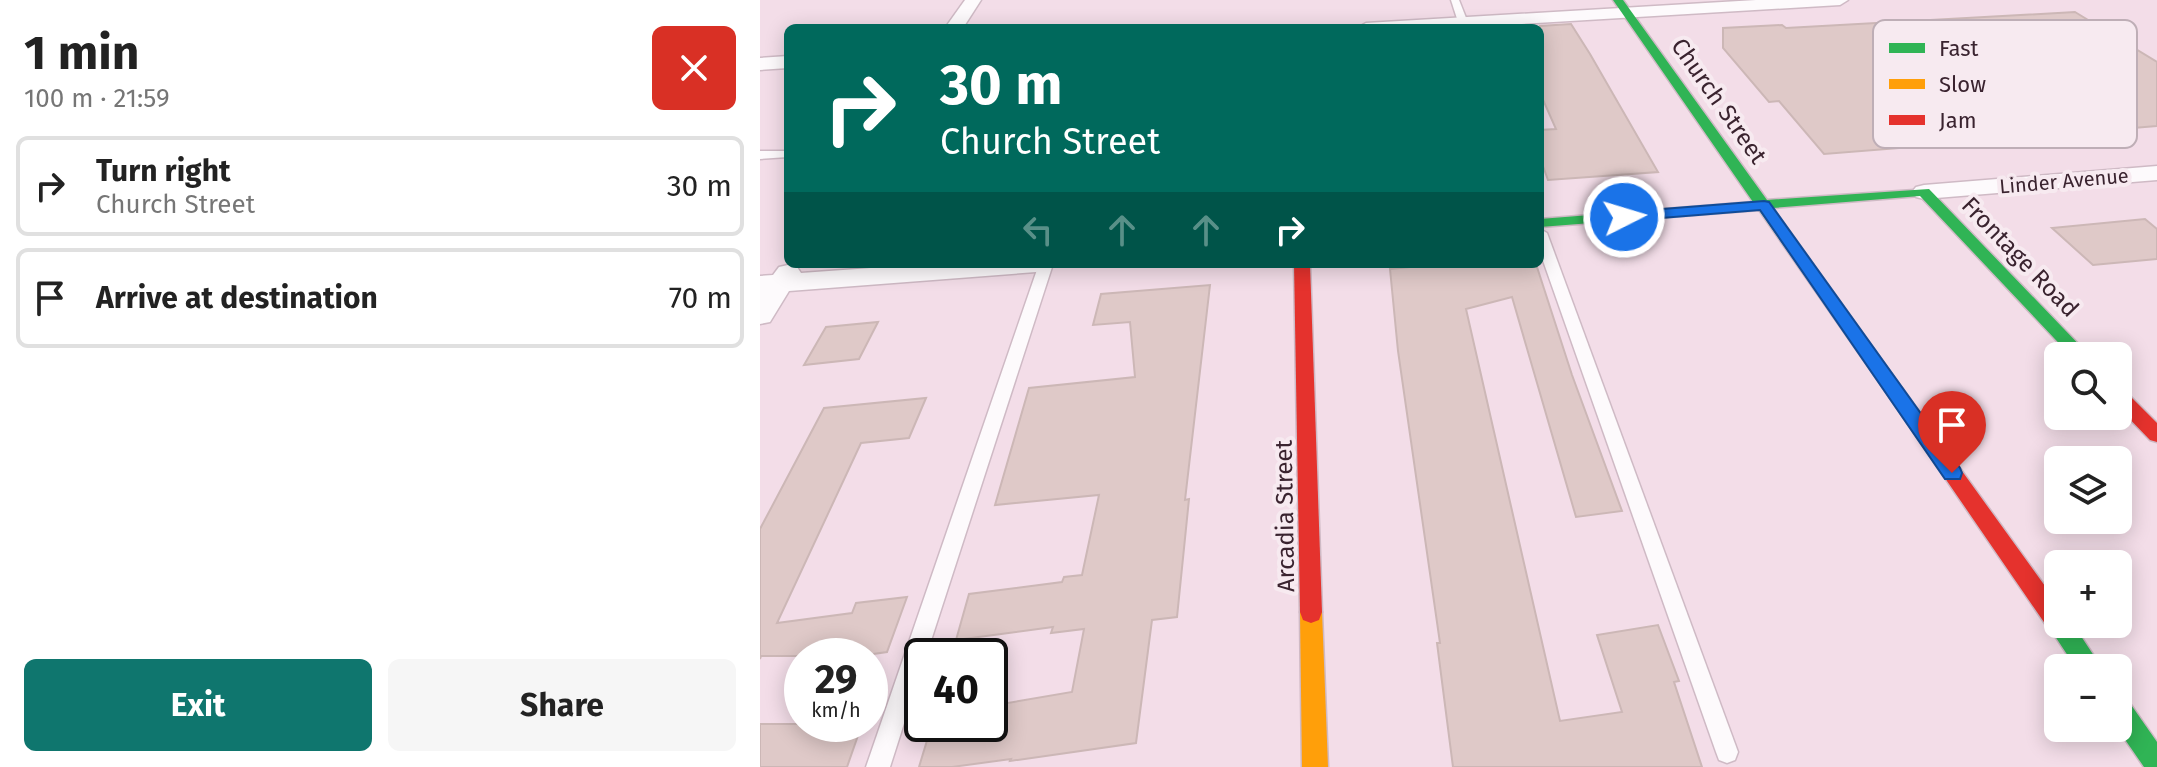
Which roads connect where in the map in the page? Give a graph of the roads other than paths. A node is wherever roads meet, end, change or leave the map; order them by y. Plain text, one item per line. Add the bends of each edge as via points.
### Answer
1 (973, 0) edge
2 (1455, 0) edge
3 (1840, 0) edge
4 (1787, 2) edge
5 (1622, 6) edge
6 (957, 24) edge
7 (1464, 24) edge
8 (1472, 24) edge
9 (784, 62) edge
10 (760, 64) edge
11 (784, 154) edge
12 (760, 155) edge
13 (2157, 173) edge
14 (1924, 192) junction
15 (1764, 205) junction
16 (1544, 223) edge
17 (1544, 244) edge
18 (963, 268) edge
19 (1045, 268) edge
20 (1302, 268) edge
21 (779, 278) edge
22 (760, 315) edge
23 (2068, 342) edge
24 (2132, 409) edge
25 (2157, 435) edge
26 (2044, 604) edge
27 (2132, 728) edge
28 (1727, 752) dead end
29 (2157, 764) edge
30 (878, 767) edge
31 (1315, 767) edge

1 - 6 street
2 - 7 lane
3 - 4 street
4 - 5 street
5 - 8 street
5 - 15 street, Church Street
9 - 10 street
11 - 12 lane
13 - 14 street, Linder Avenue
14 - 15 street, Linder Avenue
14 - 23 street, Frontage Road
15 - 16 street, Linder Avenue
15 - 26 street, Church Street
17 - 28 lane
18 - 21 street
19 - 30 lane
20 - 31 street, Arcadia Street
21 - 22 street
24 - 25 street
27 - 29 street

